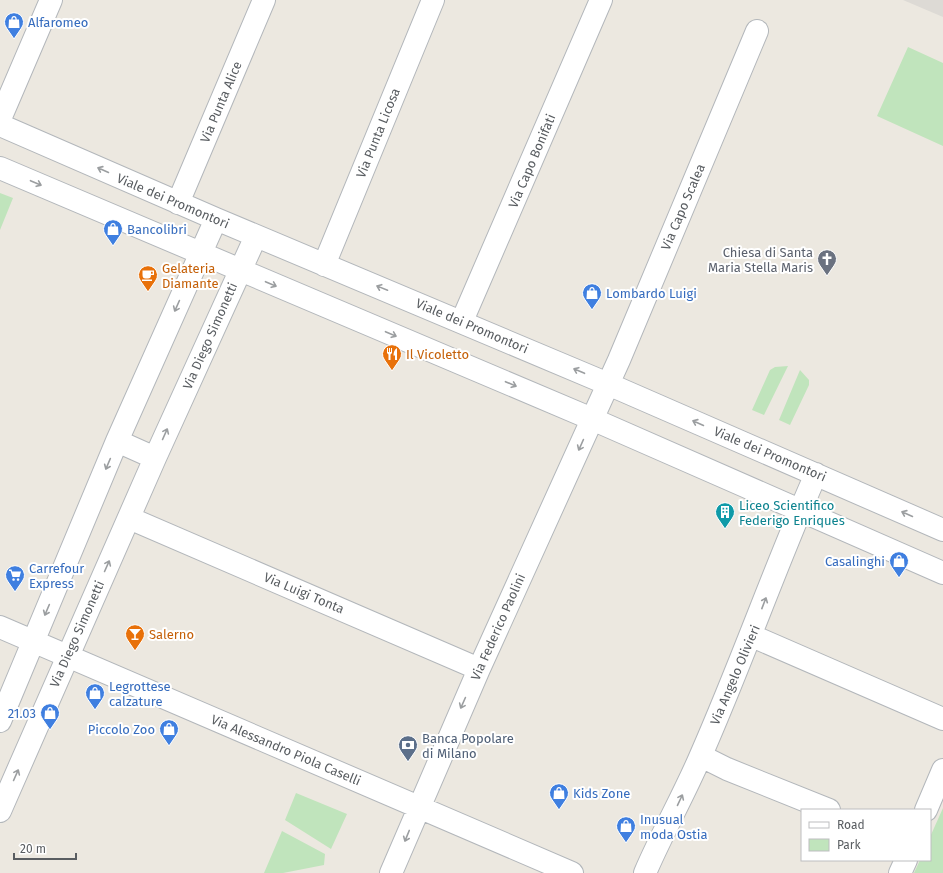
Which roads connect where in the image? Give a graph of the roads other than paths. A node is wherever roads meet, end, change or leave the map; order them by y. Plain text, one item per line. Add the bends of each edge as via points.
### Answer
1 (51, 0) edge
2 (264, 0) edge
3 (433, 0) edge
4 (601, 0) edge
5 (757, 31) dead end
6 (0, 119) edge
7 (0, 125) edge
8 (0, 168) edge
9 (178, 203) junction
10 (216, 220) junction
11 (256, 236) junction
12 (200, 253) junction
13 (324, 265) junction
14 (239, 270) junction
15 (462, 321) junction
16 (608, 384) junction
17 (592, 418) junction
18 (118, 441) junction
19 (155, 458) junction
20 (816, 474) junction
21 (801, 509) junction
22 (129, 518) junction
23 (943, 530) edge
24 (943, 573) edge
25 (0, 627) edge
26 (752, 636) junction
27 (34, 641) junction
28 (68, 656) junction
29 (478, 669) junction
30 (943, 719) edge
31 (0, 721) edge
32 (701, 756) junction
33 (943, 770) edge
34 (418, 807) junction
35 (826, 809) edge
36 (926, 809) edge
37 (0, 811) edge
38 (906, 861) edge
39 (391, 873) edge
40 (572, 873) edge
41 (645, 873) edge
42 (900, 873) edge

1 - 6 street
2 - 9 street, Via Punta Alice
3 - 13 street, Via Punta Licosa
4 - 15 street, Via Capo Bonifati
5 - 16 street, Via Capo Scalea
9 -> 7 street, Viale dei Promontori
8 -> 12 street
9 - 10 street, Viale dei Promontori
10 - 11 street, Viale dei Promontori
10 - 12 street
11 - 13 street, Viale dei Promontori
11 - 14 street, Via Diego Simonetti
12 - 14 street
12 -> 18 street
15 -> 13 street, Viale dei Promontori
14 -> 17 street
19 -> 14 street, Via Diego Simonetti
16 -> 15 street, Viale dei Promontori
16 - 17 street, Via Federico Paolini
20 -> 16 street, Viale dei Promontori
17 - 21 street
17 -> 29 street, Via Federico Paolini
18 - 19 street
18 -> 27 street
19 - 22 street, Via Diego Simonetti
20 - 21 street, Via Angelo Olivieri
23 -> 20 street, Viale dei Promontori
21 - 24 street
26 -> 21 street, Via Angelo Olivieri
28 -> 22 street, Via Diego Simonetti
22 - 29 street, Via Luigi Tonta
25 - 27 street, Via Alessandro Piola Caselli
26 - 30 street
26 - 32 street, Via Angelo Olivieri
27 - 28 street, Via Alessandro Piola Caselli
27 - 31 street
28 - 34 street, Via Alessandro Piola Caselli
37 -> 28 street, Via Diego Simonetti
29 -> 34 street, Via Federico Paolini
32 - 35 street via 727,770
41 -> 32 street, Via Angelo Olivieri
33 - 36 street
34 -> 39 street, Via Federico Paolini
34 - 40 street, Via Alessandro Piola Caselli
38 - 42 street

